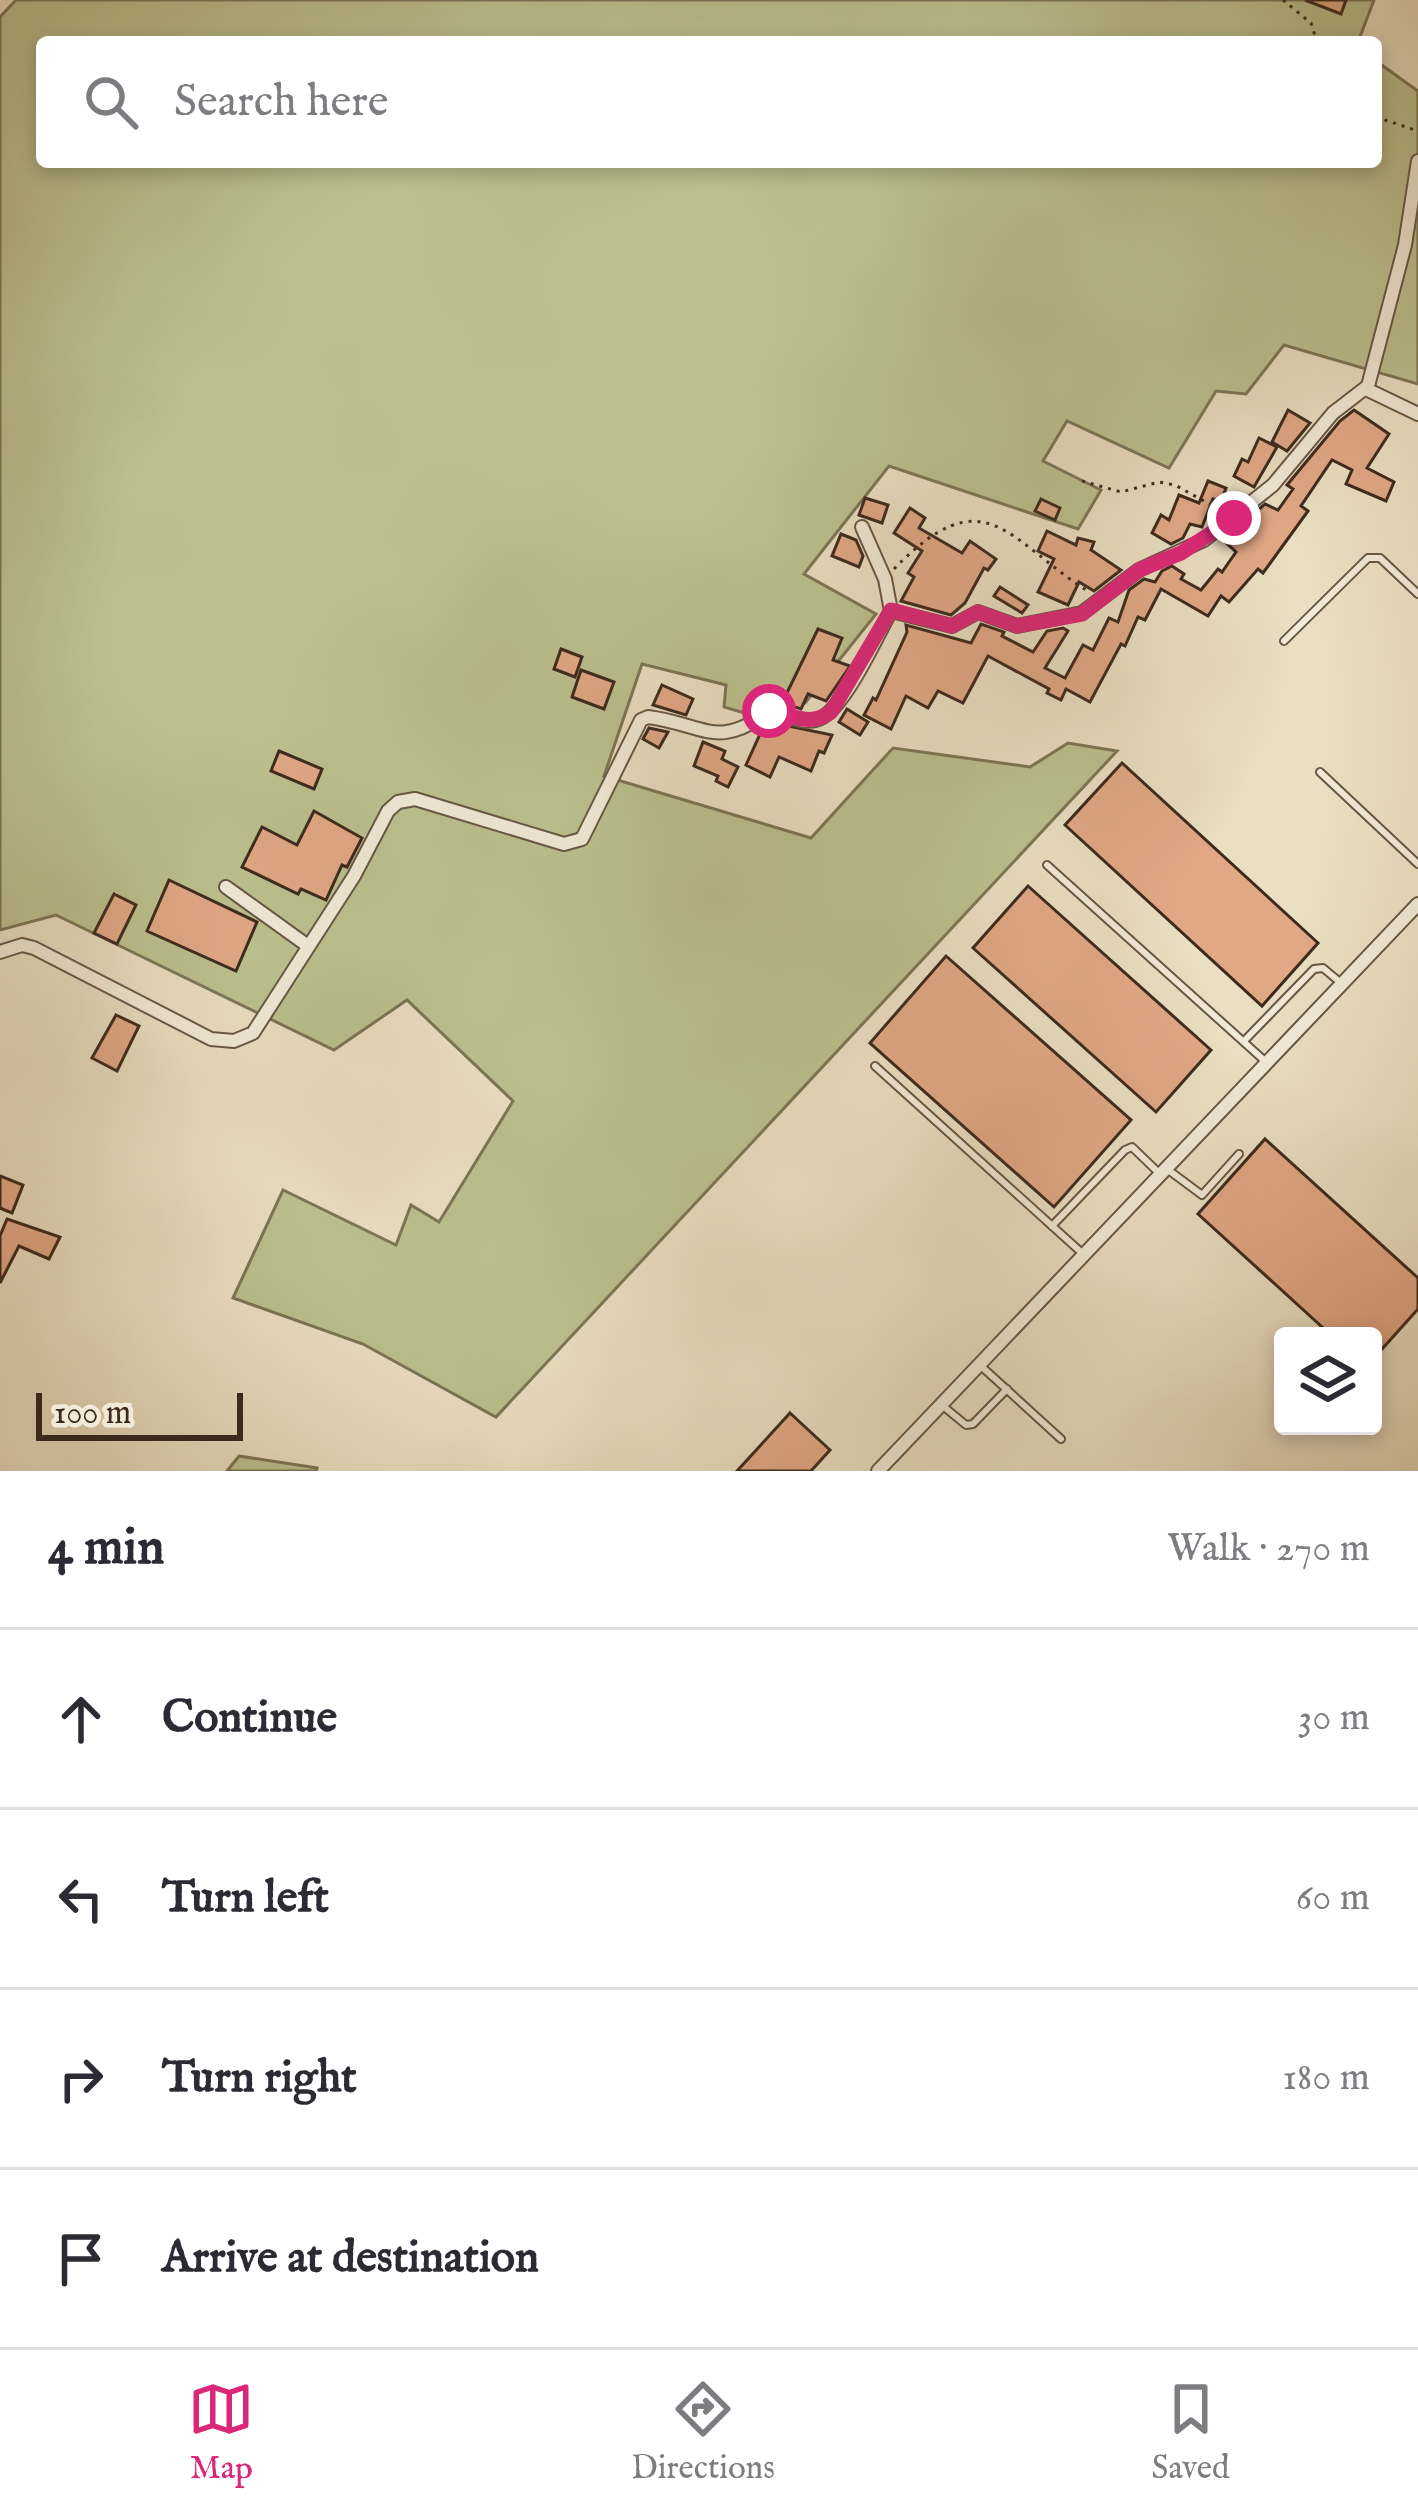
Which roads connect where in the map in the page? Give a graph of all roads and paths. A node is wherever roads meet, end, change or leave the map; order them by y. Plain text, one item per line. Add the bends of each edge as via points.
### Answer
1 (1283, 0) edge
2 (1315, 36) edge
3 (1382, 119) edge
4 (1418, 130) edge
5 (1418, 161) edge
6 (1366, 388) junction
7 (1418, 414) edge
8 (1082, 481) dead end
9 (1234, 518) junction
10 (862, 527) dead end
11 (885, 579) junction
12 (1418, 594) edge
13 (1102, 600) junction
14 (891, 610) junction
15 (1284, 641) dead end
16 (1320, 772) dead end
17 (1418, 864) edge
18 (1047, 865) dead end
19 (226, 886) dead end
20 (1418, 904) edge
21 (308, 946) junction
22 (0, 952) edge
23 (1341, 983) junction
24 (1245, 1040) junction
25 (1266, 1062) junction
26 (875, 1066) dead end
27 (1239, 1154) dead end
28 (1162, 1170) junction
29 (1052, 1226) junction
30 (1083, 1255) junction
31 (980, 1364) junction
32 (1007, 1389) junction
33 (941, 1405) junction
34 (1061, 1439) dead end
35 (878, 1471) edge

1 - 2 path
3 - 4 path
5 - 6 street via 1405,245
6 - 7 street
6 - 9 street
8 - 9 path via 1121,492 1175,485
9 - 13 street
10 - 11 street
11 - 13 path via 939,531 993,522
11 - 14 street
12 - 15 lane via 1380,558 1368,558
13 - 14 street via 1082,614 1029,626 978,612 952,626
14 - 21 street via 841,699 820,719 769,711 742,732 641,721 576,843 415,799 398,802
16 - 17 lane
18 - 24 lane
19 - 21 street
20 - 23 street
21 - 22 street via 254,1033 234,1041 211,1039 34,949
23 - 24 lane via 1314,969
23 - 25 street
24 - 25 lane
25 - 28 street
26 - 29 lane
27 - 28 lane via 1202,1195
28 - 29 lane via 1132,1147 1124,1150
28 - 30 street
29 - 30 lane
30 - 31 street
31 - 32 lane
31 - 33 street
32 - 33 lane via 967,1426
32 - 34 lane
33 - 35 street

